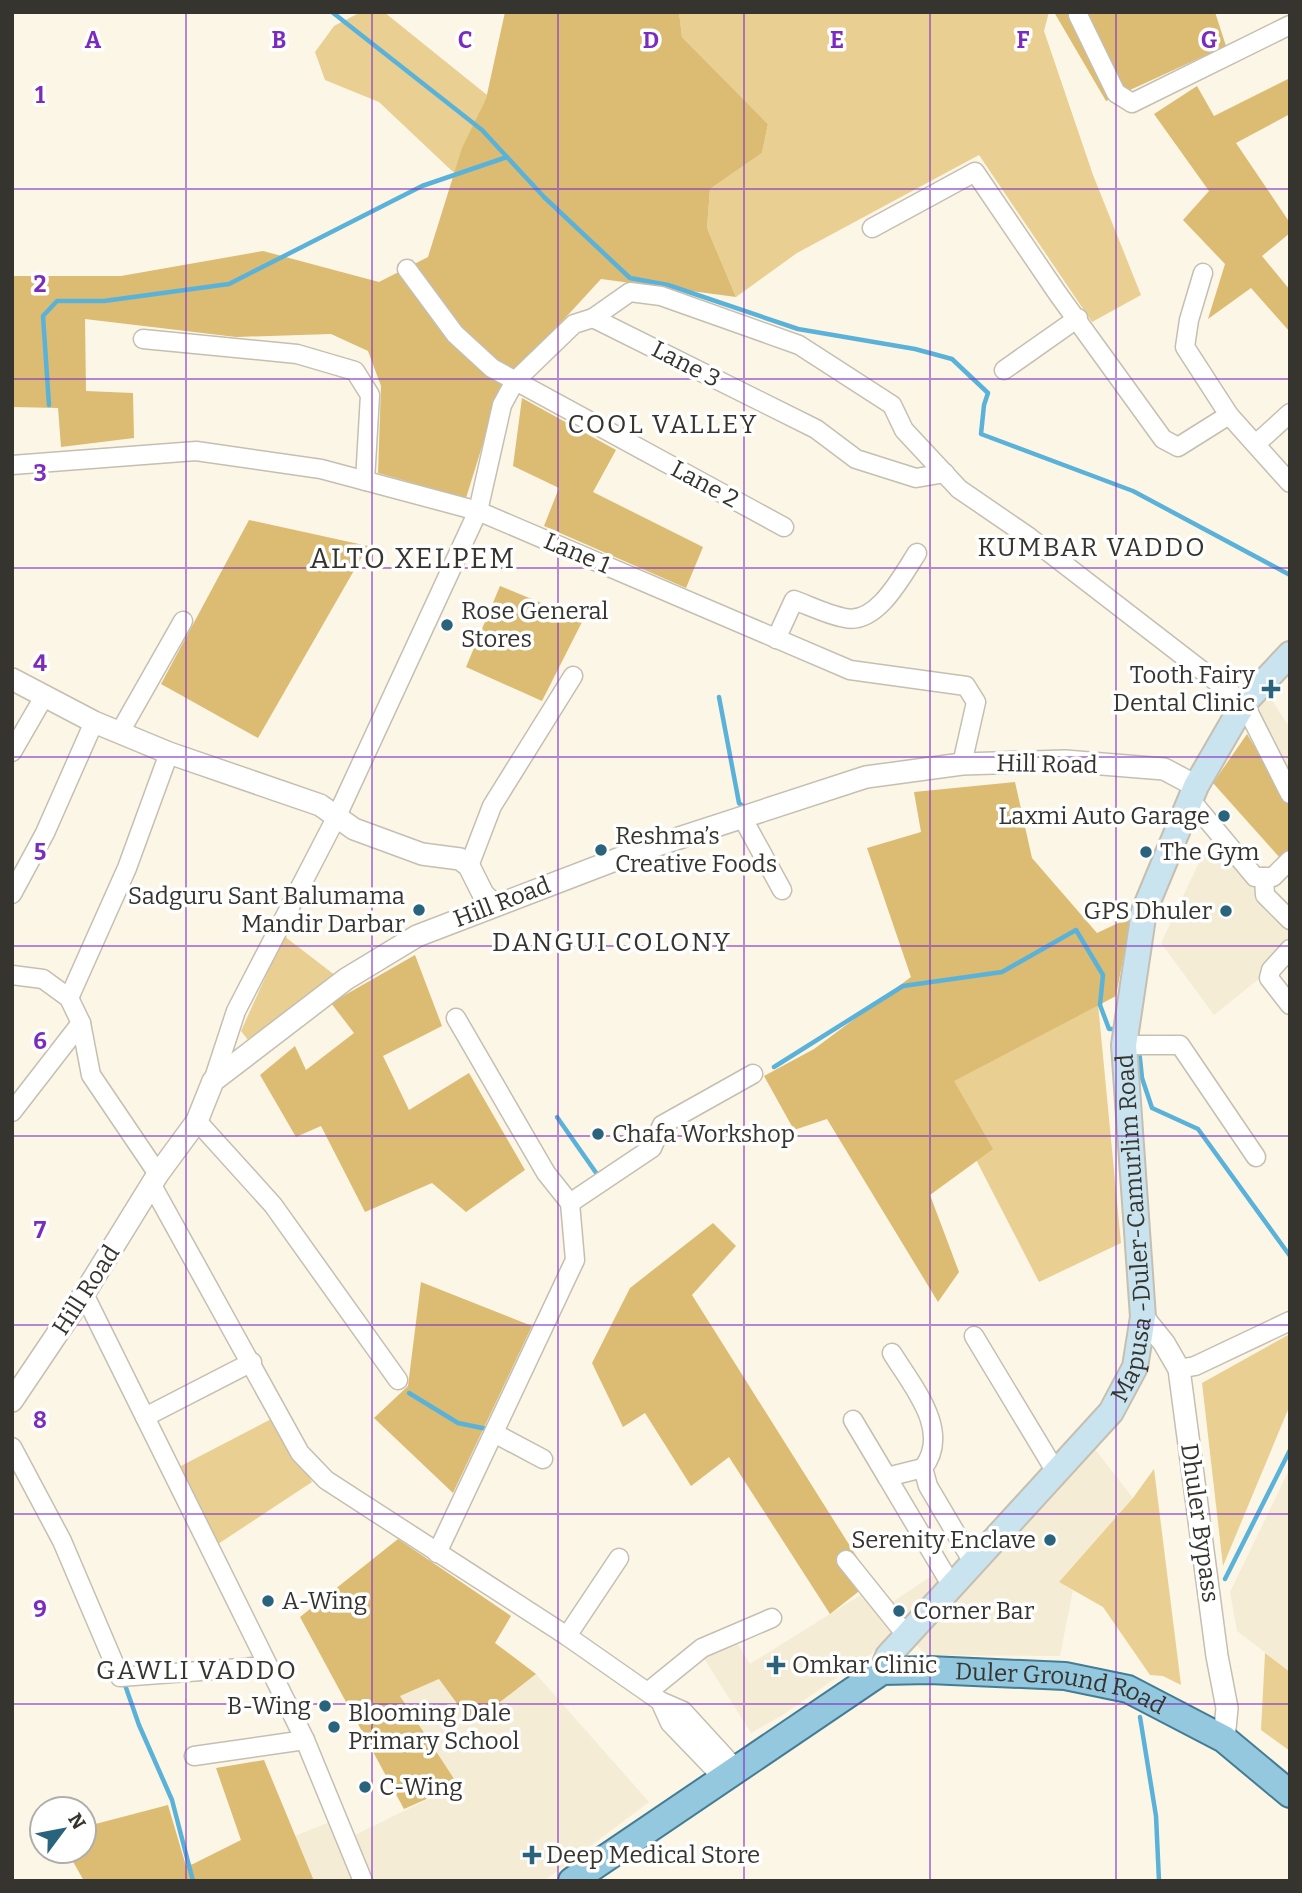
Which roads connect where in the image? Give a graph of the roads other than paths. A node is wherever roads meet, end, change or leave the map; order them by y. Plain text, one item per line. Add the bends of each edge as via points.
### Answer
1 (1078, 15) dead end
2 (1290, 25) edge
3 (872, 228) dead end
4 (407, 270) dead end
5 (1203, 273) dead end
6 (593, 318) junction
7 (1078, 318) junction
8 (144, 339) dead end
9 (1004, 370) dead end
10 (515, 381) junction
11 (1290, 413) edge
12 (1229, 415) junction
13 (1256, 444) junction
14 (12, 465) edge
15 (945, 473) junction
16 (365, 481) junction
17 (1290, 483) edge
18 (478, 511) junction
19 (784, 527) dead end
20 (917, 553) dead end
21 (183, 621) dead end
22 (776, 639) junction
23 (1290, 654) edge
24 (573, 676) dead end
25 (12, 679) edge
26 (45, 695) junction
27 (1244, 703) junction
28 (94, 722) junction
29 (120, 733) junction
30 (12, 752) edge
31 (170, 754) junction
32 (962, 764) junction
33 (1193, 793) junction
34 (1290, 794) edge
35 (742, 817) junction
36 (336, 818) junction
37 (1290, 860) edge
38 (469, 866) junction
39 (1264, 877) junction
40 (782, 890) dead end
41 (12, 894) edge
42 (493, 904) junction
43 (1290, 920) edge
44 (1290, 949) edge
45 (12, 975) edge
46 (69, 998) junction
47 (1290, 1005) edge
48 (456, 1018) dead end
49 (81, 1023) junction
50 (1124, 1045) junction
51 (753, 1074) dead end
52 (213, 1081) junction
53 (12, 1112) edge
54 (197, 1121) junction
55 (1256, 1157) dead end
56 (155, 1181) junction
57 (570, 1203) junction
58 (84, 1294) junction
59 (1143, 1317) junction
60 (1290, 1321) edge
61 (974, 1336) dead end
62 (892, 1353) dead end
63 (252, 1362) junction
64 (1179, 1368) junction
65 (398, 1380) dead end
66 (15, 1391) edge
67 (145, 1417) junction
68 (853, 1420) dead end
69 (494, 1433) junction
70 (12, 1447) edge
71 (543, 1459) dead end
72 (923, 1468) junction
73 (1056, 1472) junction
74 (887, 1477) junction
75 (438, 1553) junction
76 (619, 1558) dead end
77 (846, 1560) dead end
78 (974, 1564) junction
79 (953, 1588) junction
80 (772, 1618) dead end
81 (567, 1636) junction
82 (907, 1636) junction
83 (268, 1665) junction
84 (881, 1671) junction
85 (654, 1696) junction
86 (305, 1740) junction
87 (1224, 1740) junction
88 (194, 1756) dead end
89 (730, 1775) junction
90 (1290, 1794) edge
91 (363, 1881) edge
92 (572, 1881) edge

1 - 2 street via 1116,93 1132,103
3 - 7 street via 975,172
4 - 10 street, Lane 2 via 456,334 492,368
5 - 12 street via 1185,347
6 - 10 street via 574,324
6 - 15 street, Lane 3 via 816,429 856,459 916,478
6 - 15 street via 630,292 661,296 799,345 892,405 904,430
7 - 9 street
7 - 12 street via 1163,439 1178,447
8 - 16 street via 298,354 355,371 370,395
10 - 18 street via 502,405
10 - 19 street, Lane 2
11 - 13 street
12 - 13 street
13 - 17 street
14 - 16 street, Lane 1 via 196,451 321,469
15 - 27 street via 959,489 1029,537
16 - 18 street, Lane 1
18 - 22 street, Lane 1
18 - 36 street
20 - 22 street via 871,614 845,618 794,600
21 - 29 street
22 - 32 street, Lane 1 via 850,670 966,686 975,702
23 - 27 main road, Mapusa -Duler-Camurlim Road
24 - 38 street via 492,806
25 - 26 street
26 - 28 street
26 - 30 street
27 - 33 main road, Mapusa -Duler-Camurlim Road
27 - 34 street
28 - 29 street
28 - 41 street
29 - 31 street
31 - 36 street via 320,805
31 - 46 street via 127,868
32 - 33 street, Hill Road via 1065,761 1164,769
32 - 35 street, Hill Road via 866,777
33 - 39 street via 1255,877
33 - 50 main road, Mapusa -Duler-Camurlim Road via 1144,911
35 - 40 street
35 - 42 street, Hill Road
36 - 38 street via 422,854 460,859
36 - 52 street via 236,1011
37 - 39 street via 1273,877
38 - 42 street
39 - 43 street via 1265,895
42 - 52 street, Hill Road via 417,936 346,979
44 - 47 street via 1269,978
45 - 46 street via 43,979
46 - 49 street
48 - 57 street via 546,1173
49 - 53 street
49 - 56 street via 92,1075
50 - 55 street via 1180,1045
50 - 59 main road, Mapusa -Duler-Camurlim Road
51 - 57 street via 662,1125 652,1148
52 - 54 street, Hill Road
54 - 56 street, Hill Road
54 - 65 street via 274,1205
56 - 58 street, Hill Road
56 - 63 street
57 - 69 street via 575,1260
58 - 66 street, Hill Road
58 - 67 street
59 - 64 street, Dhuler Bypass
59 - 73 main road, Mapusa -Duler-Camurlim Road via 1135,1367 1111,1412
60 - 64 street via 1195,1366
61 - 73 street
62 - 72 street via 928,1414 935,1436 932,1457
63 - 67 street
63 - 75 street via 300,1452 326,1480
64 - 87 street, Dhuler Bypass via 1227,1707
67 - 83 street
68 - 74 street
69 - 71 street
69 - 75 street
70 - 83 street via 62,1541 120,1677
72 - 74 street
72 - 78 street via 928,1486
73 - 78 main road, Mapusa -Duler-Camurlim Road
74 - 79 street
75 - 81 street
76 - 81 street
77 - 82 street
78 - 79 main road, Mapusa -Duler-Camurlim Road
79 - 82 main road, Mapusa -Duler-Camurlim Road
80 - 85 street via 702,1648
81 - 85 street
82 - 84 main road, Mapusa -Duler-Camurlim Road
83 - 86 street
84 - 87 main road, Duler Ground Road via 1065,1676 1128,1689
84 - 89 main road
85 - 89 street via 670,1723
86 - 88 street
86 - 91 street
87 - 90 main road, Duler Ground Road
89 - 92 main road

